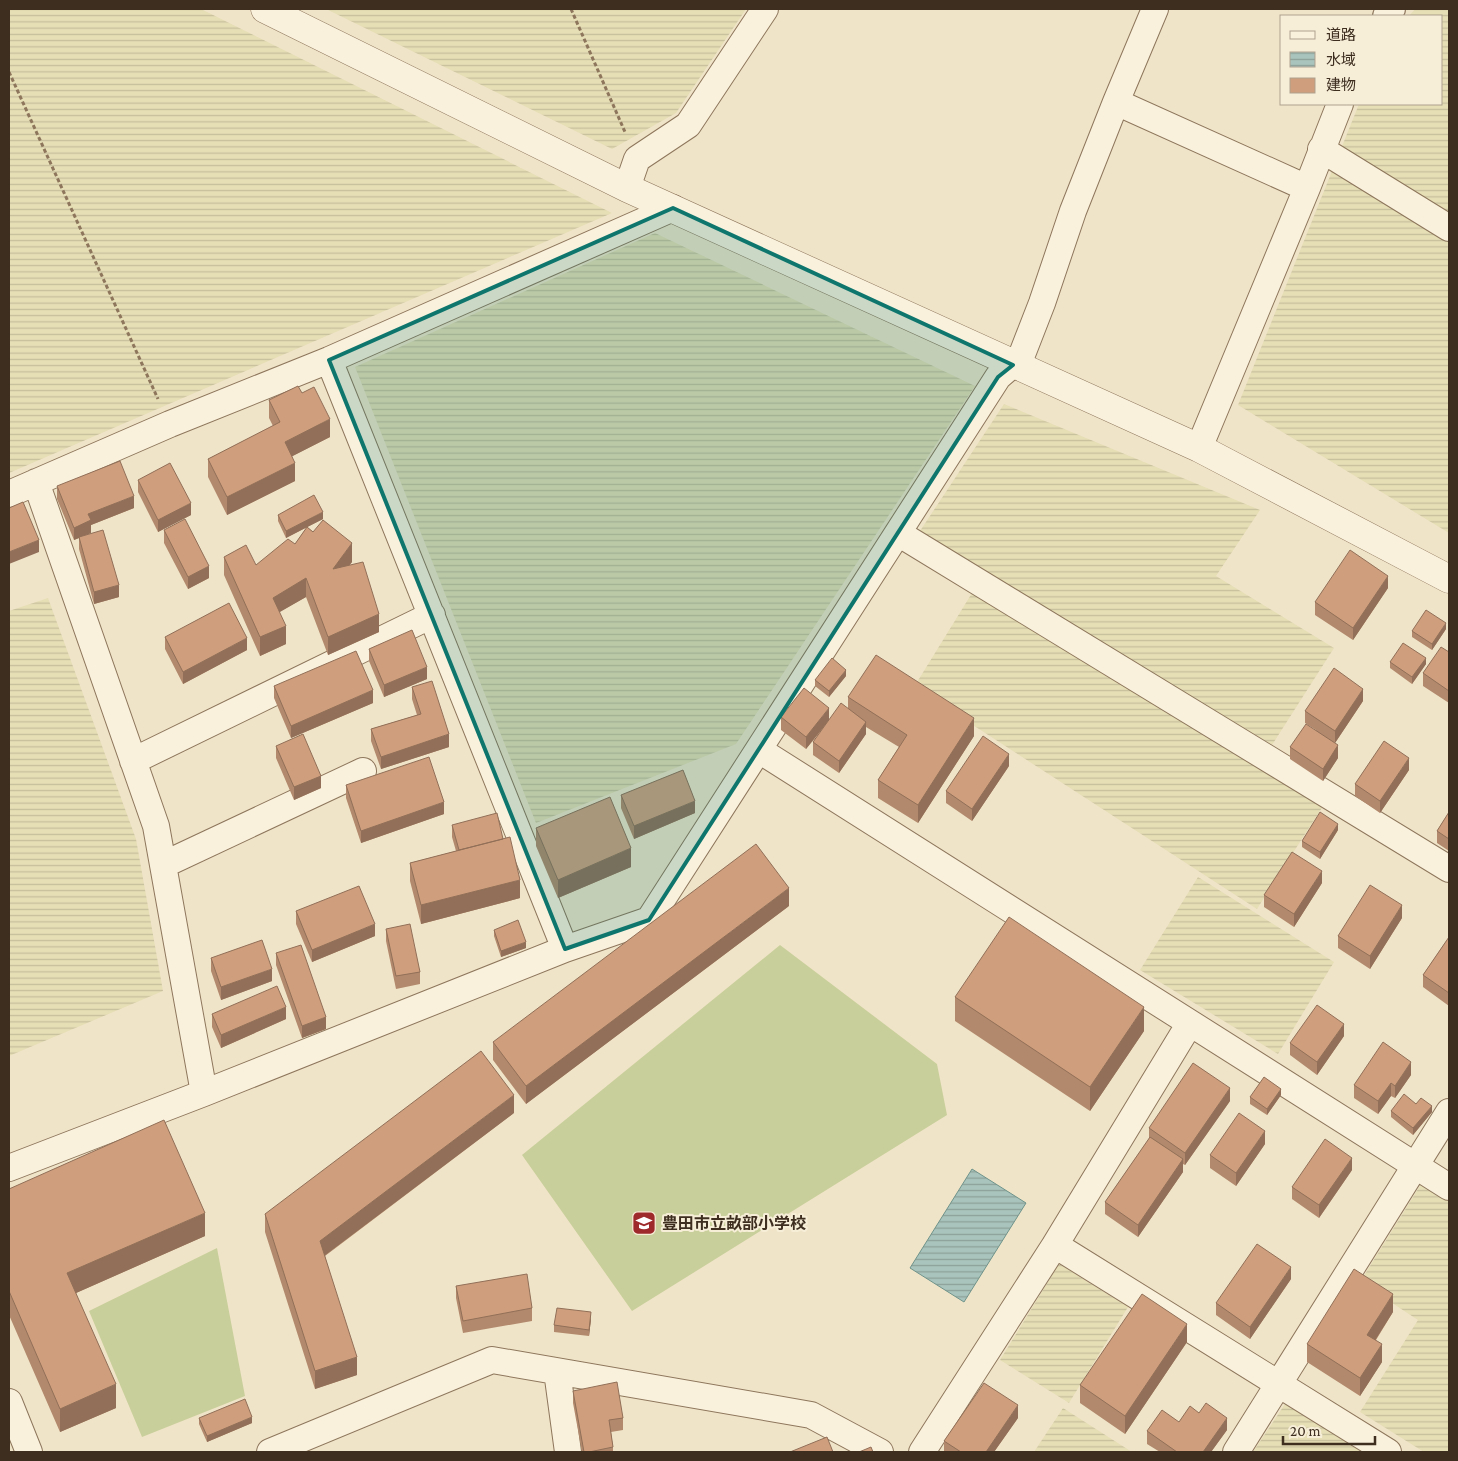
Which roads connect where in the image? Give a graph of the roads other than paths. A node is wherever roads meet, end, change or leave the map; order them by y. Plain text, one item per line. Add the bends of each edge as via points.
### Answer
1 (265, 9) edge
2 (766, 9) edge
3 (1155, 9) edge
4 (1116, 102) junction
5 (1340, 105) edge
6 (1321, 149) junction
7 (627, 188) junction
8 (1307, 188) junction
9 (673, 208) junction
10 (1449, 228) edge
11 (330, 360) junction
12 (1013, 365) junction
13 (1199, 448) junction
14 (36, 482) junction
15 (9, 494) edge
16 (898, 533) junction
17 (1449, 579) edge
18 (432, 615) junction
19 (759, 750) junction
20 (133, 761) junction
21 (363, 771) dead end
22 (163, 865) junction
23 (1449, 869) edge
24 (565, 949) junction
25 (1190, 1023) junction
26 (204, 1093) junction
27 (1449, 1112) edge
28 (1416, 1167) junction
29 (9, 1168) edge
30 (1449, 1187) edge
31 (1055, 1245) junction
32 (557, 1371) junction
33 (1279, 1385) junction
34 (9, 1402) edge
35 (274, 1451) edge
36 (29, 1452) edge
37 (568, 1452) edge
38 (880, 1452) edge
39 (922, 1452) edge
40 (1236, 1452) edge
41 (1388, 1452) edge

1 - 7 street
2 - 7 street via 688,124 637,159
3 - 4 street
4 - 8 street
4 - 12 street via 1073,211 1039,312 1021,357
5 - 6 street
6 - 8 street
6 - 10 street
7 - 9 street
8 - 13 street
9 - 11 street
9 - 12 street
11 - 14 street
11 - 18 street
12 - 13 street
12 - 16 street via 998,377
13 - 17 street
14 - 15 street
14 - 20 street
16 - 19 street
16 - 23 street
18 - 20 street
18 - 24 street
19 - 24 street via 649,920
19 - 25 street
20 - 22 street via 156,826
21 - 22 street
22 - 26 street
24 - 26 street
25 - 28 street
25 - 31 street
26 - 29 street
27 - 28 street
28 - 30 street
28 - 33 street
31 - 33 street
31 - 39 street
32 - 35 street via 492,1360
32 - 37 street
32 - 38 street via 810,1415
33 - 40 street
33 - 41 street
34 - 36 street

